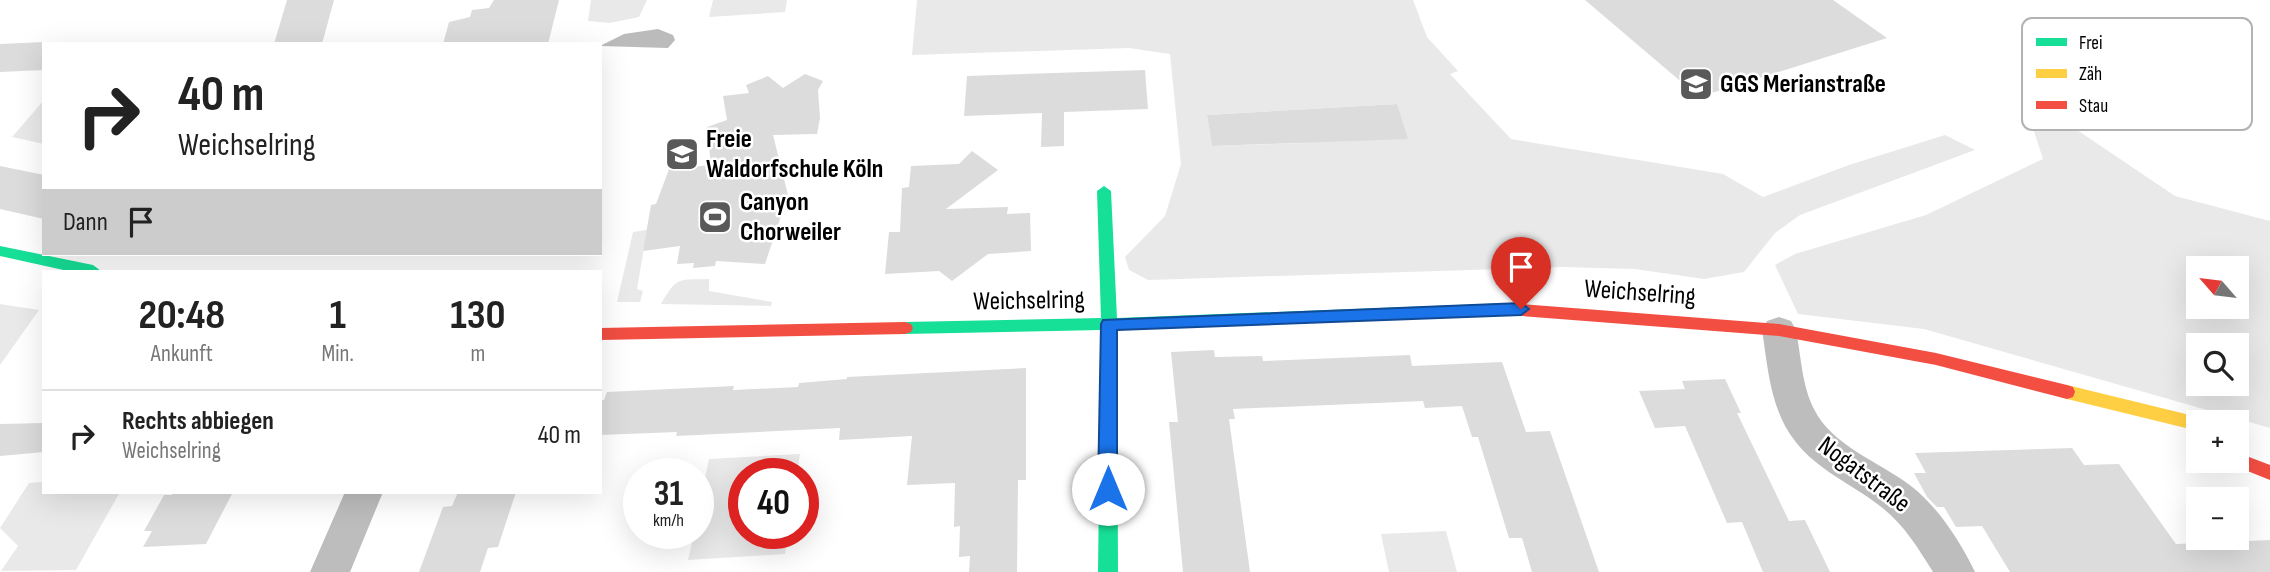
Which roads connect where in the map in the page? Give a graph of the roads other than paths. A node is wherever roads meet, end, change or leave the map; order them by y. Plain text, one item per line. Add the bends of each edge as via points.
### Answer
1 (1104, 191) dead end
2 (0, 251) edge
3 (88, 270) edge
4 (1109, 324) junction
5 (1779, 330) junction
6 (602, 334) edge
7 (2040, 384) junction
8 (2186, 421) edge
9 (2174, 435) dead end
10 (2249, 464) edge
11 (2270, 473) edge
12 (363, 494) edge
13 (330, 572) edge
14 (1108, 572) edge
15 (1955, 572) edge

1 - 4 street
2 - 3 street
4 - 5 street, Weichselring via 1521,309
4 - 6 street, Weichselring
4 - 14 street
5 - 7 street, Weichselring
5 - 15 street, Nogatstraße via 1801,422 1812,437 1915,513
7 - 8 street, Weichselring
7 - 9 street, Weichselring
10 - 11 street
12 - 13 street

